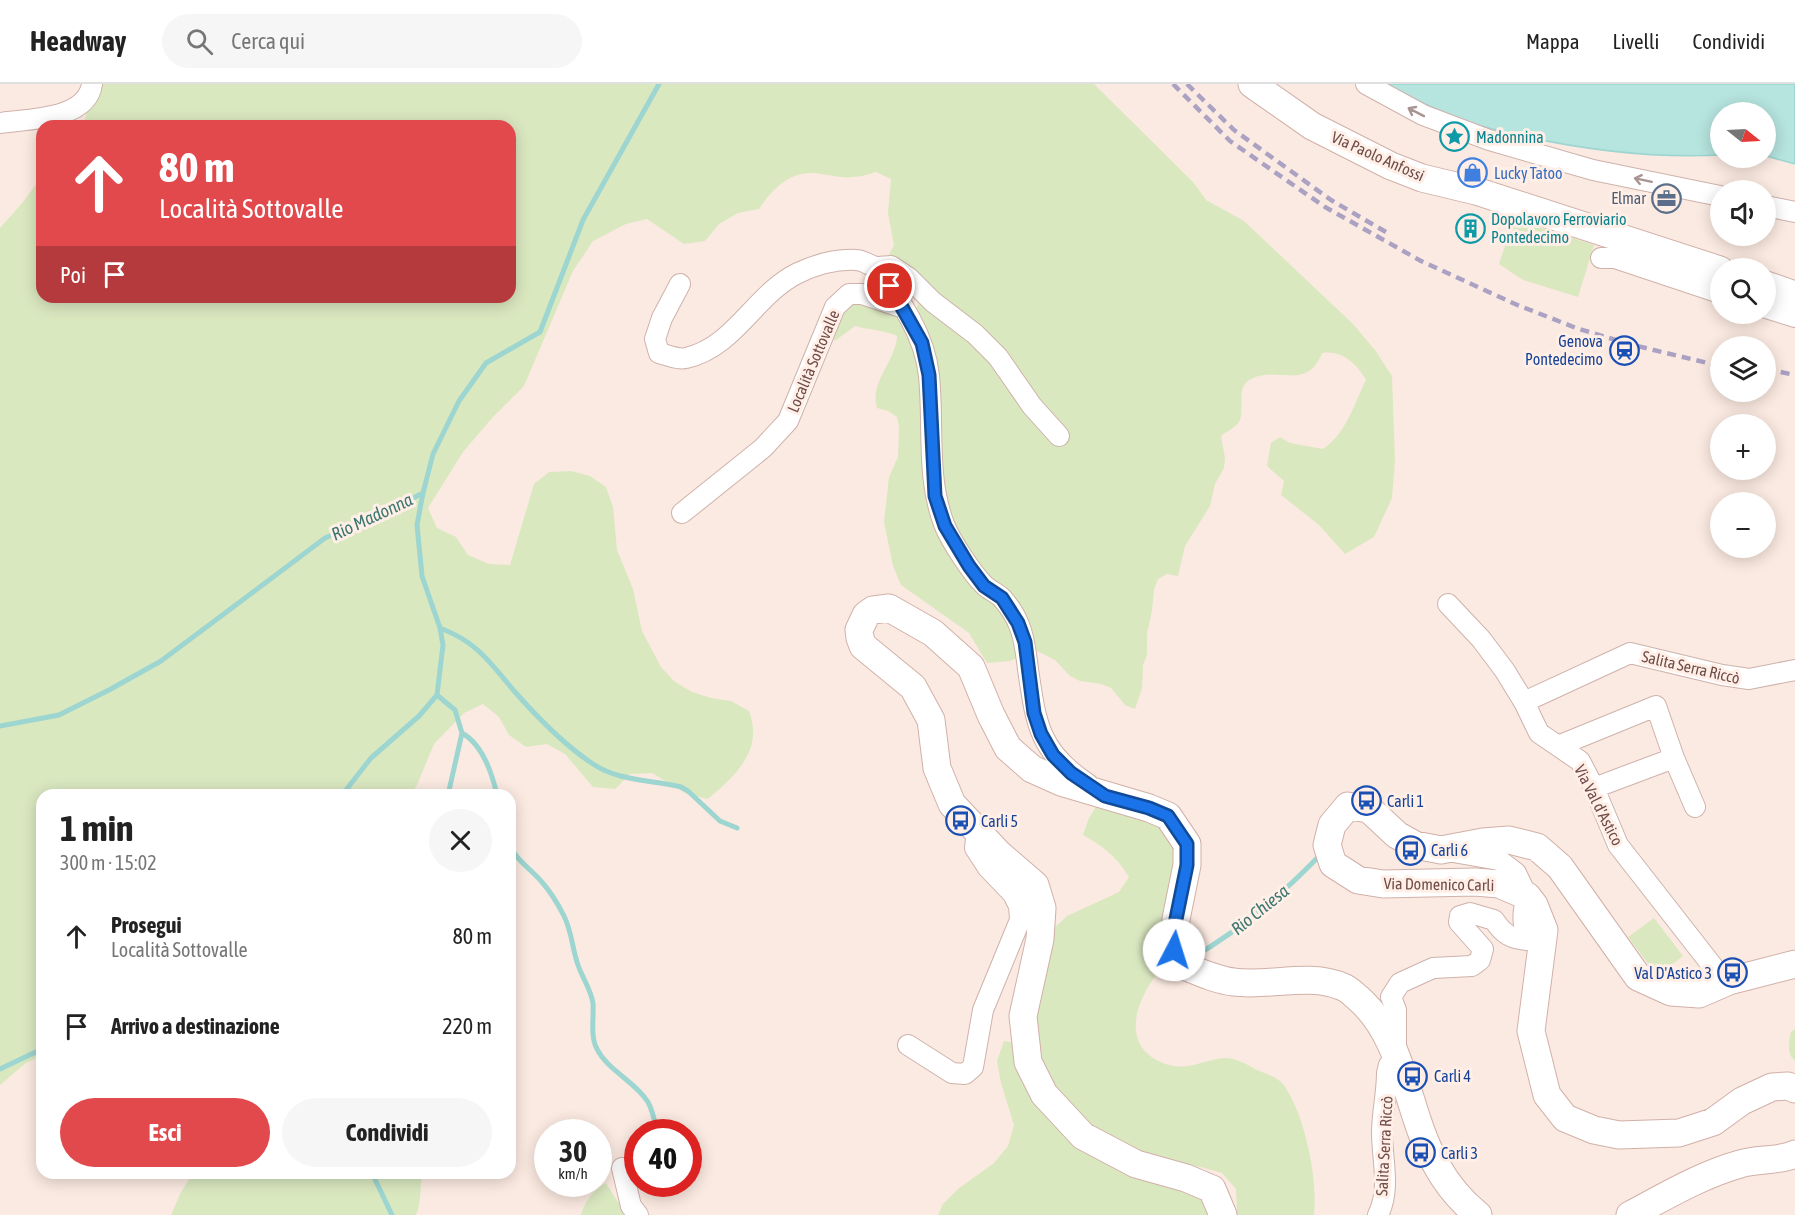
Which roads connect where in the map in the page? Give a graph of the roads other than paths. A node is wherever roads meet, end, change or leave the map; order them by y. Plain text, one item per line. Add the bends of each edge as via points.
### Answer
1 (92, 84) edge
2 (1252, 84) edge
3 (1366, 84) edge
4 (0, 123) edge
5 (1710, 194) edge
6 (1776, 208) edge
7 (1795, 212) edge
8 (1601, 258) dead end
9 (1710, 267) edge
10 (875, 268) junction
11 (680, 284) dead end
12 (1776, 288) edge
13 (1710, 290) edge
14 (1795, 295) edge
15 (904, 308) junction
16 (1776, 311) edge
17 (1795, 317) edge
18 (1059, 436) dead end
19 (682, 513) dead end
20 (1448, 604) dead end
21 (1795, 670) edge
22 (1524, 702) junction
23 (1558, 746) junction
24 (1674, 758) junction
25 (1594, 788) junction
26 (1105, 796) junction
27 (1695, 807) dead end
28 (977, 831) junction
29 (1441, 850) junction
30 (1527, 896) junction
31 (1795, 964) edge
32 (1729, 981) junction
33 (908, 1045) dead end
34 (1396, 1057) junction
35 (1795, 1089) edge
36 (1795, 1154) edge
37 (622, 1168) dead end
38 (638, 1215) edge
39 (1223, 1215) edge
40 (1378, 1215) edge
41 (1478, 1215) edge
42 (1630, 1215) edge

1 - 4 street via 90,94 69,111 41,119
2 - 9 street, Via Paolo Anfossi via 1312,126 1391,166
5 -> 3 street via 1593,170 1489,140 1423,115
6 - 7 street
8 - 13 street via 1615,258
10 - 11 street via 858,260 833,261 798,273 772,291 734,331 711,348 684,359 659,353 655,339
10 - 15 street
10 - 18 street via 891,266 975,334 998,357 1032,406
12 - 14 street
15 - 19 street, Località Sottovalle via 862,294 849,294 835,307 788,421 763,448
15 - 26 street via 922,343 929,375 935,496 945,526 984,586 1002,598 1018,623 1025,642 1034,713 1053,755
16 - 17 street
20 - 22 street, Via Val d'Astico via 1481,639
21 - 22 street, Salita Serra Riccò via 1749,679 1630,653
22 - 23 street, Via Val d'Astico via 1539,733
23 - 24 street via 1656,706
23 - 25 street, Via Val d'Astico via 1580,762
24 - 25 street
24 - 27 street
25 - 32 street, Via Val d'Astico via 1618,845 1714,968
26 - 28 street via 1032,769 1008,748 971,667 933,633 889,608 873,610 859,630 863,646 914,687 931,720 937,768 952,804
26 - 34 street via 1168,816 1187,844 1174,950 1182,965 1235,982 1318,980 1345,987 1373,1011
28 - 33 street via 975,848 1013,894 1020,920 983,1010 973,1067 965,1074 952,1072
28 - 39 street via 1035,885 1042,908 1040,939 1023,1016 1028,1062 1044,1094 1083,1136 1136,1164 1212,1189
29 - 30 street via 1499,860 1516,873
29 - 30 street, Via Domenico Carli via 1415,845 1397,835 1369,809 1348,806 1332,825 1327,845 1333,864 1358,880 1383,884 1499,884
29 - 32 street via 1509,840 1537,847 1560,867 1638,977 1671,992 1698,994
30 - 34 street, Salita Serra Riccò via 1522,924 1528,940 1502,932 1494,920 1470,913 1460,916 1459,922 1483,949 1480,960 1472,966 1433,968 1400,983 1391,997 1396,1010
30 - 35 street via 1544,930 1531,1031 1546,1095 1564,1118 1619,1135 1679,1133 1713,1122 1742,1101 1772,1087
31 - 32 street
34 - 40 street, Salita Serra Riccò via 1387,1072 1382,1134 1385,1174
34 - 41 street via 1436,1165 1458,1198
36 - 42 street via 1784,1159 1742,1163 1694,1181
37 - 38 street via 631,1206

